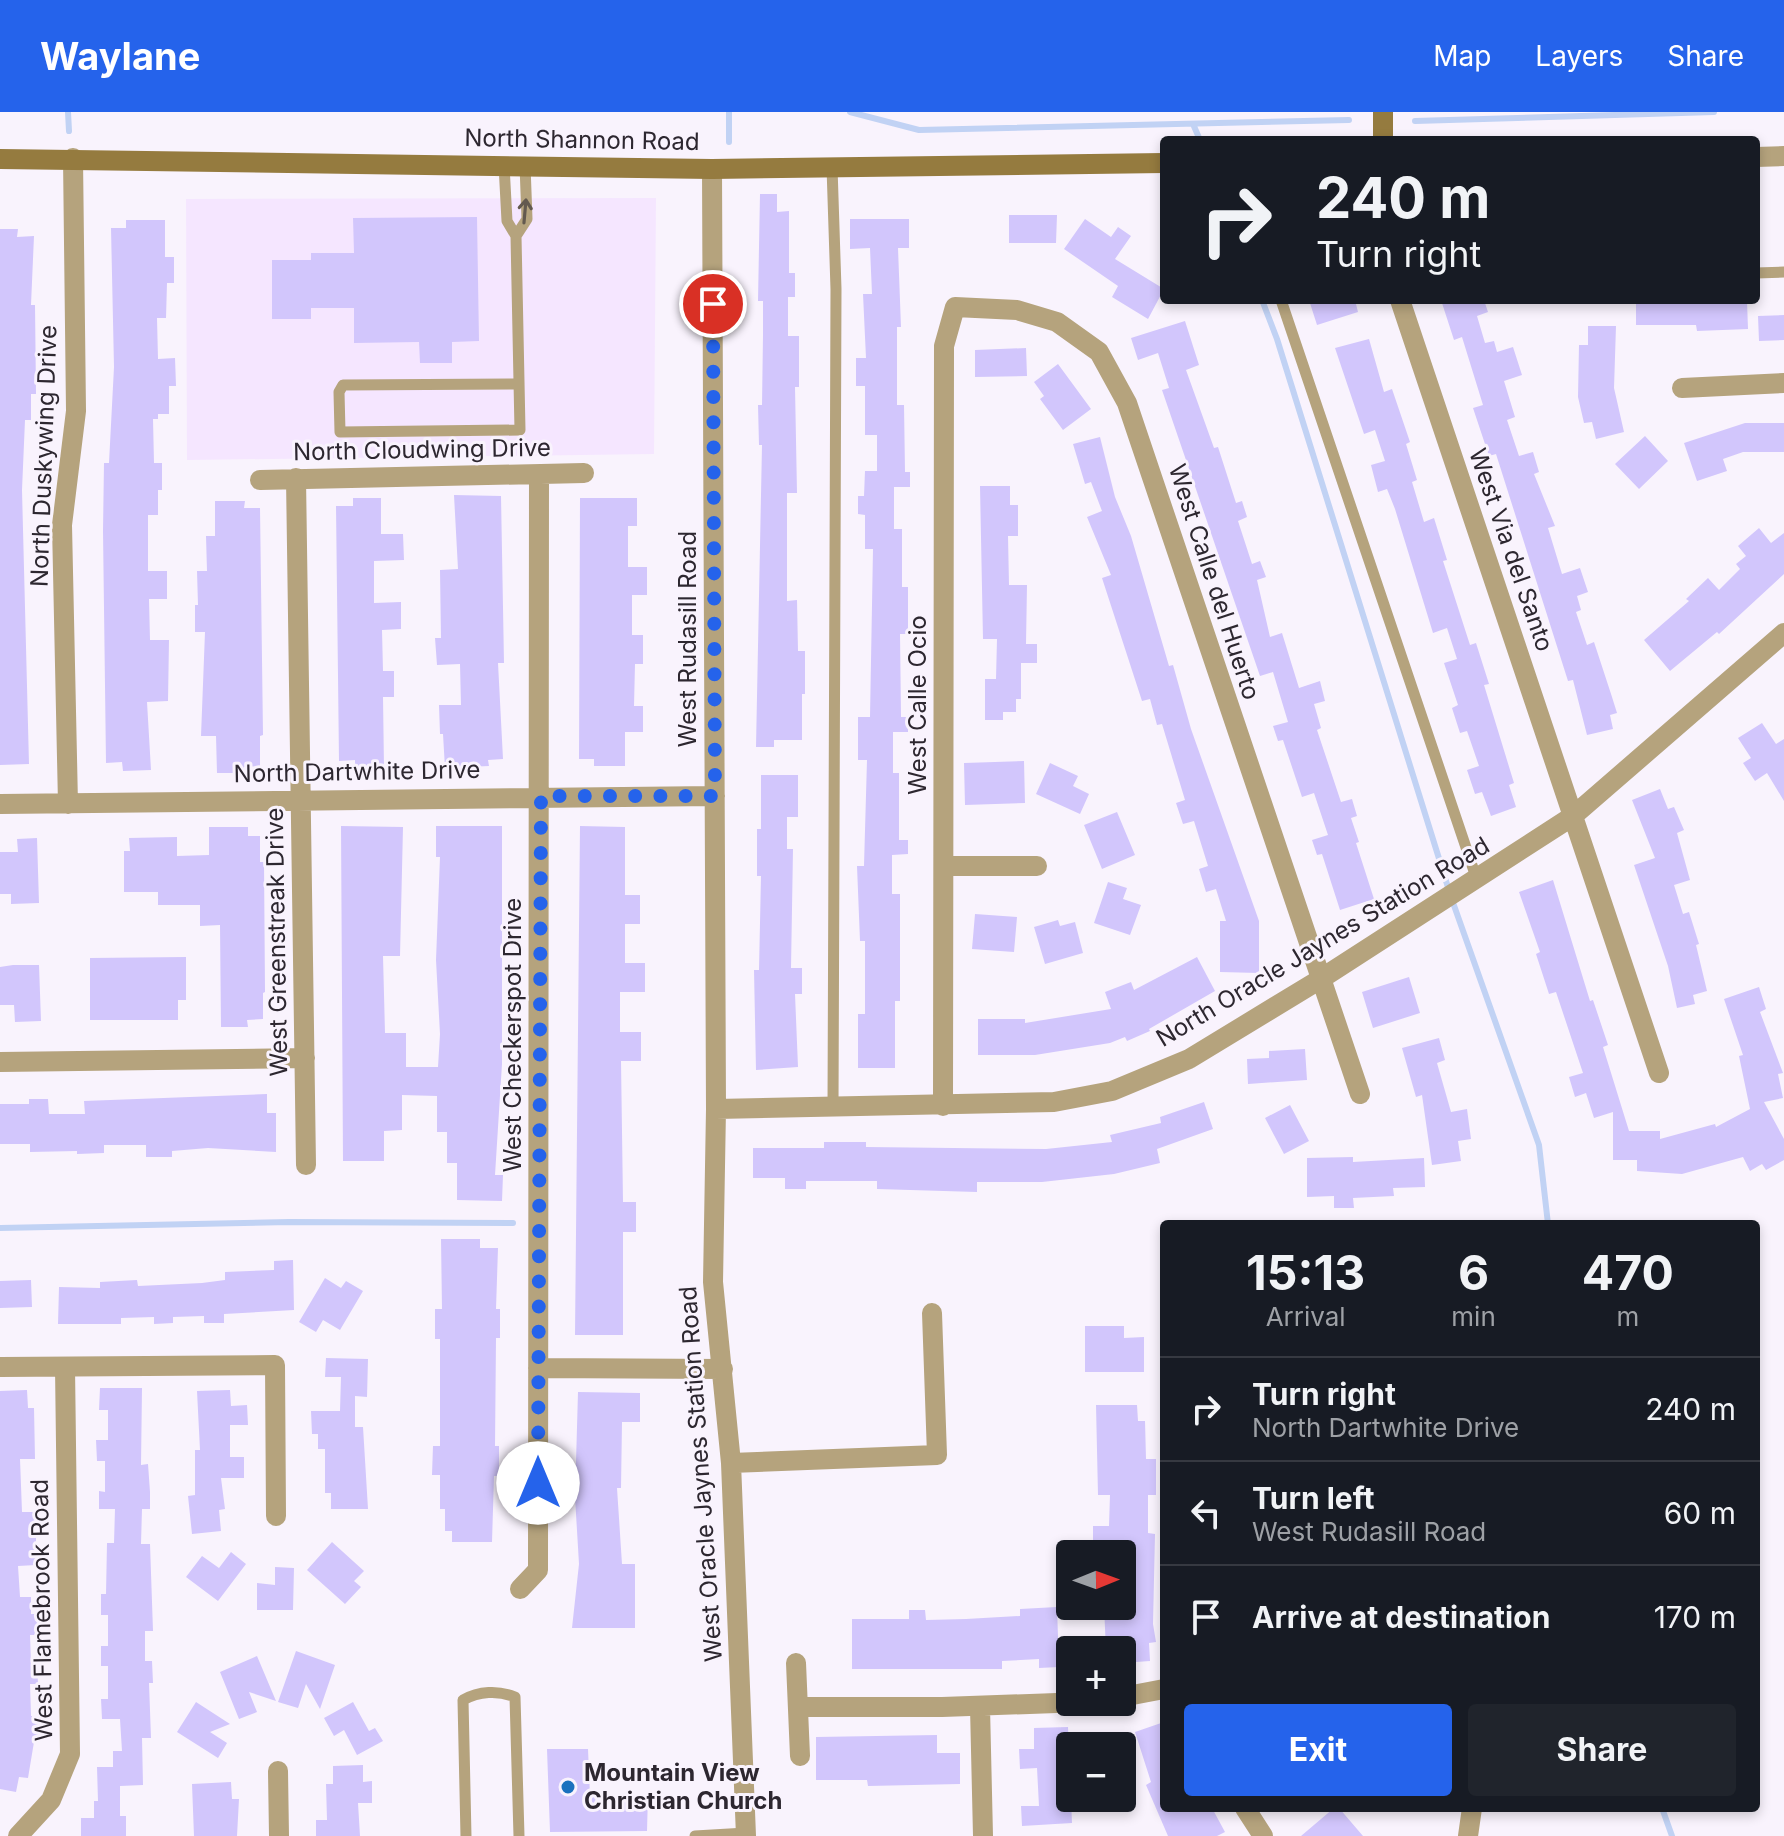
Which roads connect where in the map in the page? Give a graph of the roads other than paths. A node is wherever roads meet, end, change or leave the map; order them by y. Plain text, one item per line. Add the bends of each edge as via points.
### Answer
1 (1383, 112) edge
2 (1383, 136) edge
3 (1784, 156) edge
4 (1760, 157) edge
5 (73, 158) junction
6 (0, 159) edge
7 (1160, 163) edge
8 (515, 165) junction
9 (832, 167) junction
10 (712, 169) junction
11 (516, 236) junction
12 (1784, 272) edge
13 (1760, 273) edge
14 (1282, 304) edge
15 (1401, 304) edge
16 (955, 307) joint
17 (1784, 383) edge
18 (518, 384) junction
19 (1682, 388) dead end
20 (584, 473) dead end
21 (539, 475) junction
22 (296, 478) junction
23 (260, 480) dead end
24 (1781, 642) edge
25 (541, 796) junction
26 (715, 796) junction
27 (300, 799) junction
28 (0, 804) edge
29 (68, 804) junction
30 (1573, 816) junction
31 (944, 866) junction
32 (1037, 866) dead end
33 (1477, 880) junction
34 (1319, 980) junction
35 (305, 1058) junction
36 (0, 1062) edge
37 (1659, 1073) dead end
38 (1360, 1094) dead end
39 (943, 1106) junction
40 (833, 1108) junction
41 (716, 1109) junction
42 (306, 1165) dead end
43 (932, 1313) dead end
44 (0, 1367) edge
45 (65, 1367) junction
46 (538, 1368) junction
47 (723, 1369) junction
48 (731, 1463) junction
49 (276, 1516) dead end
50 (520, 1589) dead end
51 (796, 1663) dead end
52 (1160, 1690) edge
53 (1136, 1694) edge
54 (1056, 1703) edge
55 (798, 1707) junction
56 (980, 1707) junction
57 (800, 1756) dead end
58 (278, 1771) dead end
59 (1248, 1812) edge
60 (1471, 1812) edge
61 (746, 1834) edge
62 (18, 1836) edge
63 (279, 1836) edge
64 (466, 1836) edge
65 (519, 1836) edge
66 (695, 1836) edge
67 (983, 1836) edge
68 (1263, 1836) edge
69 (1468, 1836) edge

1 - 2 street
3 - 4 street
5 - 6 street, North Shannon Road
5 - 8 street, North Shannon Road
5 - 29 street, North Duskywing Drive via 76,411 62,525
7 - 9 street, North Shannon Road
8 - 10 street, North Shannon Road
8 - 11 lane via 507,221
11 -> 8 lane via 527,219
9 - 10 street, North Shannon Road
9 - 40 lane
10 - 26 street, West Rudasill Road
11 - 18 lane
12 - 13 lane
14 - 33 lane
15 - 30 street, West Via del Santo
16 - 31 street, West Calle Ocio via 944,346
16 - 34 street, West Calle del Huerto via 1017,310 1057,322 1099,352 1127,403
17 - 19 street
18 - 18 lane via 520,430 340,432 343,385
20 - 21 street, North Cloudwing Drive
21 - 22 street, North Cloudwing Drive
21 - 25 street, West Checkerspot Drive
22 - 23 street, North Cloudwing Drive
22 - 27 street, West Greenstreak Drive
24 - 30 street, North Oracle Jaynes Station Road
25 - 26 street, North Dartwhite Drive
25 - 27 street, North Dartwhite Drive
25 - 46 street, West Checkerspot Drive
26 - 41 street, West Rudasill Road
27 - 29 street, North Dartwhite Drive
27 - 35 street, West Greenstreak Drive
28 - 29 street, North Dartwhite Drive
30 - 33 street, North Oracle Jaynes Station Road
30 - 37 street, West Via del Santo
31 - 32 street
31 - 39 street, West Calle Ocio
33 - 34 street, North Oracle Jaynes Station Road
34 - 38 street, West Calle del Huerto
34 - 39 street, North Oracle Jaynes Station Road via 1189,1059 1112,1091 1054,1102
35 - 36 street
35 - 42 street, West Greenstreak Drive
39 - 40 street, North Oracle Jaynes Station Road
40 - 41 street, North Oracle Jaynes Station Road
41 - 47 street, West Oracle Jaynes Station Road via 713,1282
43 - 48 street via 937,1455
44 - 45 street
45 - 49 street via 275,1365
45 - 62 street, West Flamebrook Road via 70,1754 51,1800
46 - 47 street
46 - 50 street, West Checkerspot Drive via 538,1570
47 - 48 street, West Oracle Jaynes Station Road
48 - 61 street, West Oracle Jaynes Station Road
51 - 55 street
52 - 53 street
54 - 56 street
55 - 56 street
55 - 57 street
56 - 67 street
58 - 63 street
59 - 68 street
60 - 69 street
61 - 66 lane
64 - 65 lane via 463,1700 504,1692 515,1697

